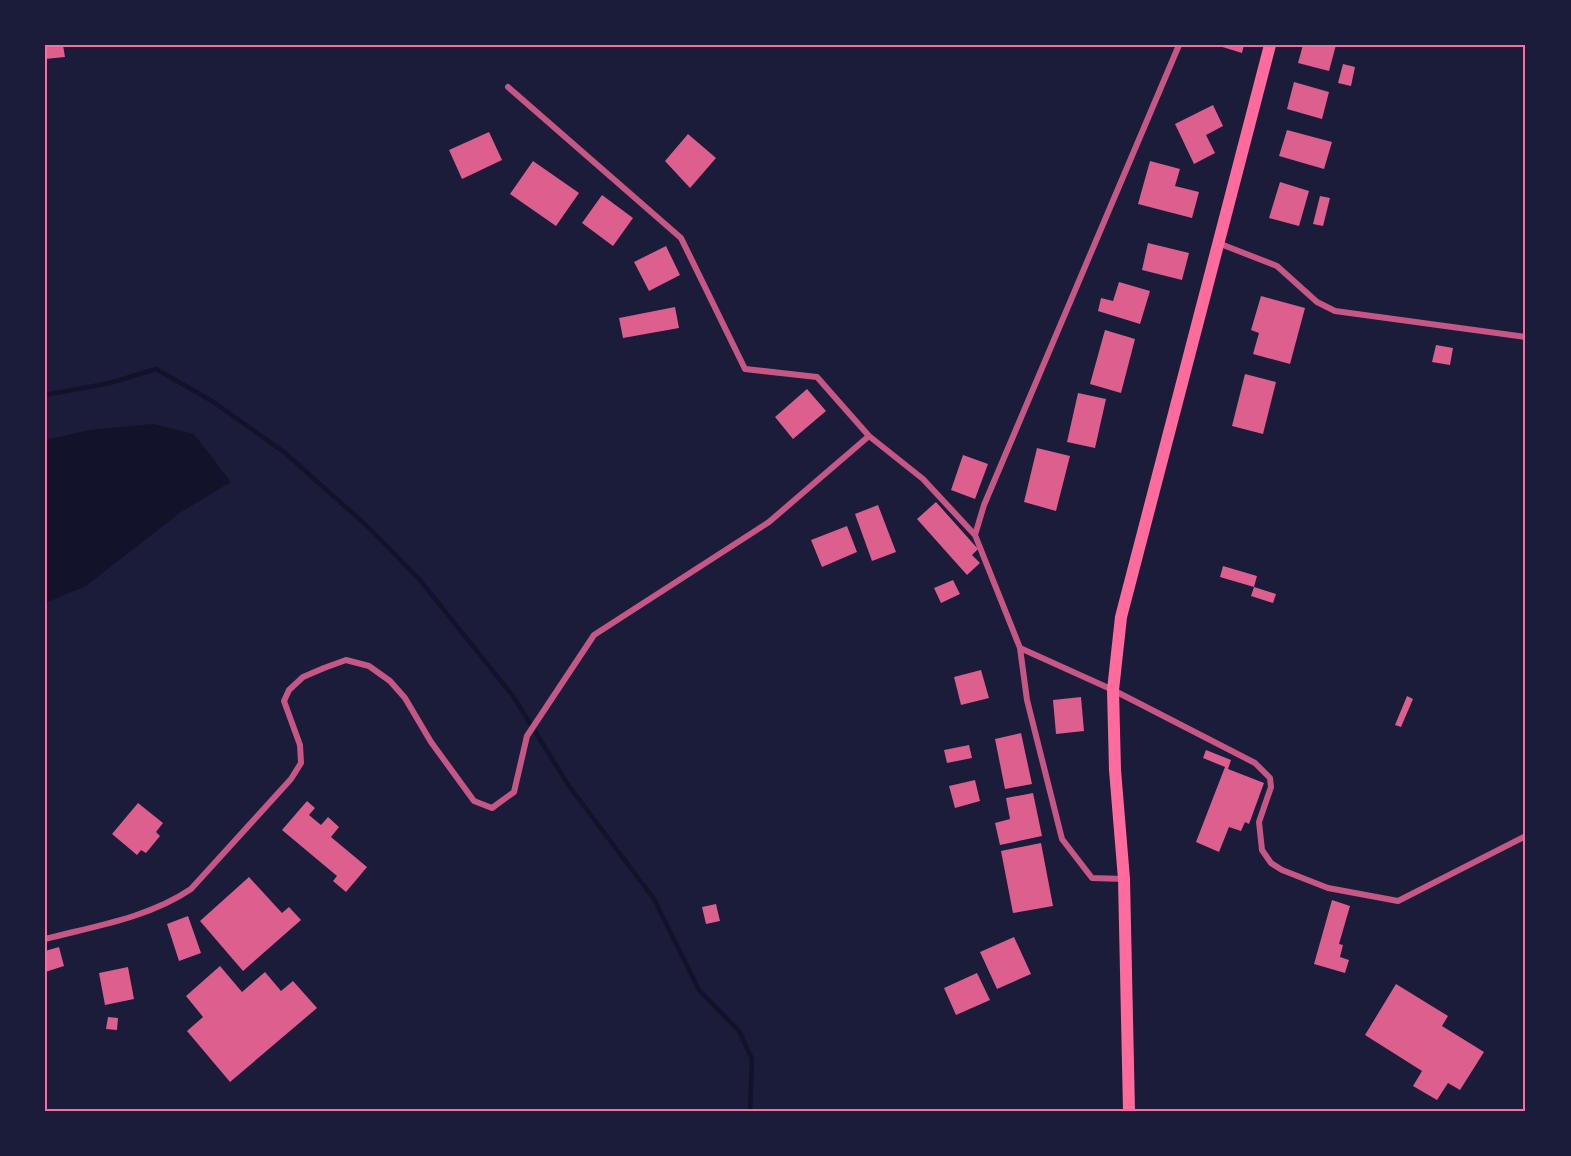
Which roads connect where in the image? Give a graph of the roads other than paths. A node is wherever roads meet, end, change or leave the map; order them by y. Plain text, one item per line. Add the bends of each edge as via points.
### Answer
1 (1179, 45) edge
2 (1270, 45) edge
3 (508, 87) dead end
4 (1218, 242) junction
5 (1526, 337) edge
6 (869, 436) junction
7 (975, 535) junction
8 (1020, 648) junction
9 (1113, 690) junction
10 (1526, 836) edge
11 (1124, 879) junction
12 (45, 939) edge
13 (1129, 1111) edge

1 - 7 street via 984,505
2 - 4 main road
3 - 6 street via 681,238 745,369 817,377
4 - 5 street via 1277,266 1317,302 1335,311
4 - 9 main road via 1121,617
6 - 7 street via 923,479
6 - 12 street via 769,522 594,635 527,736 514,792 492,808 474,801 390,681 369,666 346,660 303,678 289,690 284,701 300,745 301,763 191,889 147,911
7 - 8 street
8 - 9 street
8 - 11 street via 1027,700 1062,838 1092,878
9 - 10 street via 1255,763 1270,778 1271,787 1259,822 1262,850 1282,870 1328,888 1398,901
9 - 11 main road
11 - 13 main road

